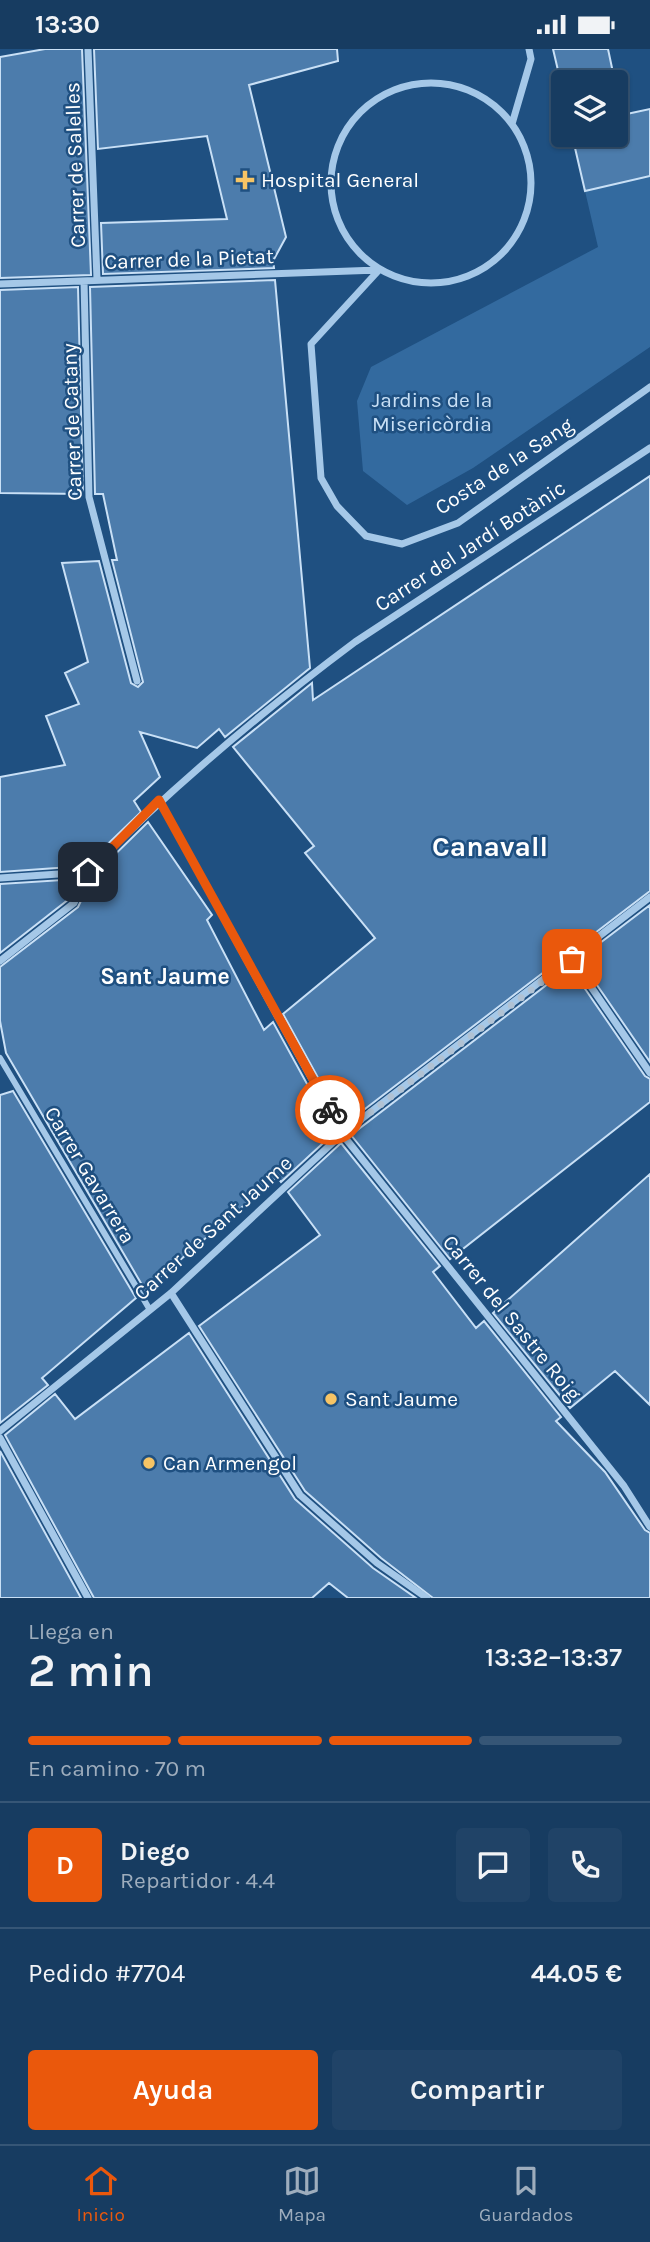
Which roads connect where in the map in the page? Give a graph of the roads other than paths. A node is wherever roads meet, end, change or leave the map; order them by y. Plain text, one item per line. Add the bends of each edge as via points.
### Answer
1 (89, 49) edge
2 (529, 49) edge
3 (512, 124) junction
4 (379, 270) junction
5 (97, 279) junction
6 (84, 281) junction
7 (0, 284) edge
8 (650, 387) edge
9 (650, 448) edge
10 (137, 681) dead end
11 (159, 800) junction
12 (88, 872) junction
13 (0, 878) edge
14 (650, 897) edge
15 (572, 959) junction
16 (0, 961) edge
17 (0, 1058) edge
18 (650, 1073) edge
19 (342, 1134) junction
20 (171, 1293) junction
21 (150, 1310) junction
22 (0, 1431) edge
23 (0, 1438) edge
24 (650, 1527) edge
25 (88, 1598) edge
26 (427, 1598) edge

1 - 5 street, Carrer de Salelles
2 - 3 street via 531,59
3 - 4 street via 527,155 531,189 524,222 505,251 478,272 446,282 411,282
3 - 4 street via 489,101 460,87 428,83 396,89 369,104 347,128 334,158 330,190 338,221 354,249
4 - 5 street, Carrer de la Pietat
4 - 8 street, Costa de la Sang via 311,344 321,478 337,506 366,536 402,544 458,523
5 - 6 street, Carrer de la Pietat
6 - 7 street, Carrer de la Pietat
6 - 10 street, Carrer de Catany via 89,497
9 - 11 street, Carrer del Jardí Botànic via 355,642
11 - 12 street, Carrer del Jardí Botànic
11 - 19 street, Carrer del Sastre Roig
12 - 13 street
12 - 16 street, Carrer del Jardí Botànic via 74,903
14 - 15 street, Carrer de Sant Jaume
15 - 18 street
15 - 19 street, Carrer de Sant Jaume
17 - 21 street, Carrer Gavarrera
19 - 20 street, Carrer de Sant Jaume
19 - 24 street, Carrer del Sastre Roig via 624,1486
20 - 21 street, Carrer de Sant Jaume
20 - 26 street via 300,1495 377,1563
21 - 22 street, Carrer de Sant Jaume
23 - 25 street

